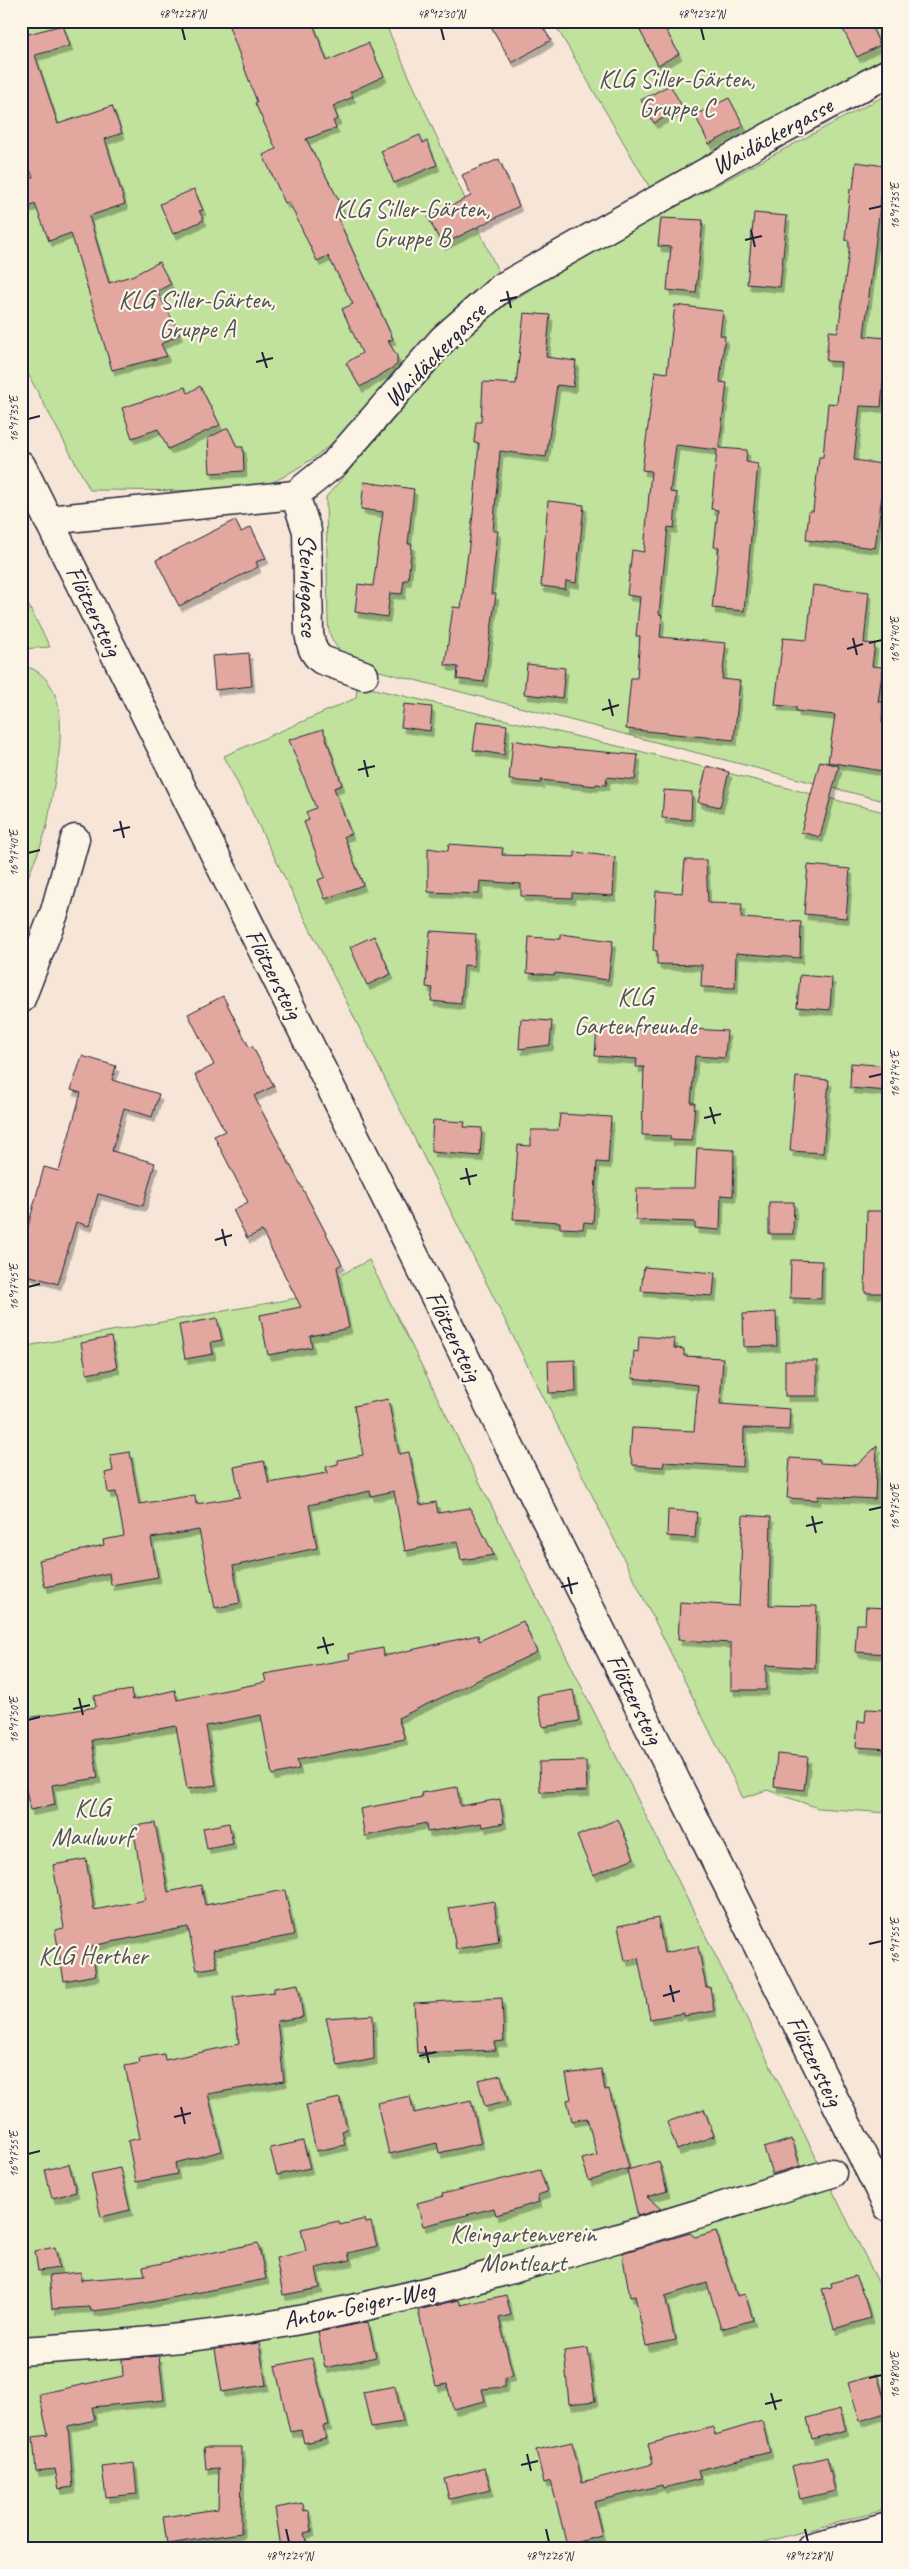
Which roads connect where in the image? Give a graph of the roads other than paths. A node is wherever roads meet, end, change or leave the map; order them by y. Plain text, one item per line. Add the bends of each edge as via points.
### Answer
1 (888, 73) edge
2 (21, 465) edge
3 (295, 495) junction
4 (48, 520) junction
5 (364, 675) dead end
6 (75, 839) dead end
7 (21, 999) edge
8 (832, 2173) dead end
9 (888, 2207) edge
10 (21, 2351) edge
11 (888, 2527) edge
12 (810, 2548) edge

1 - 3 street, Waidäckergasse via 501,288 443,339 335,463
2 - 4 street, Flötzersteig
3 - 4 street
3 - 5 street, Steinlegasse via 307,531 312,646 316,656 322,660
4 - 9 street, Flötzersteig
6 - 7 street via 55,911
8 - 10 street, Anton-Geiger-Weg via 508,2271 405,2297 282,2323 118,2344
11 - 12 street

